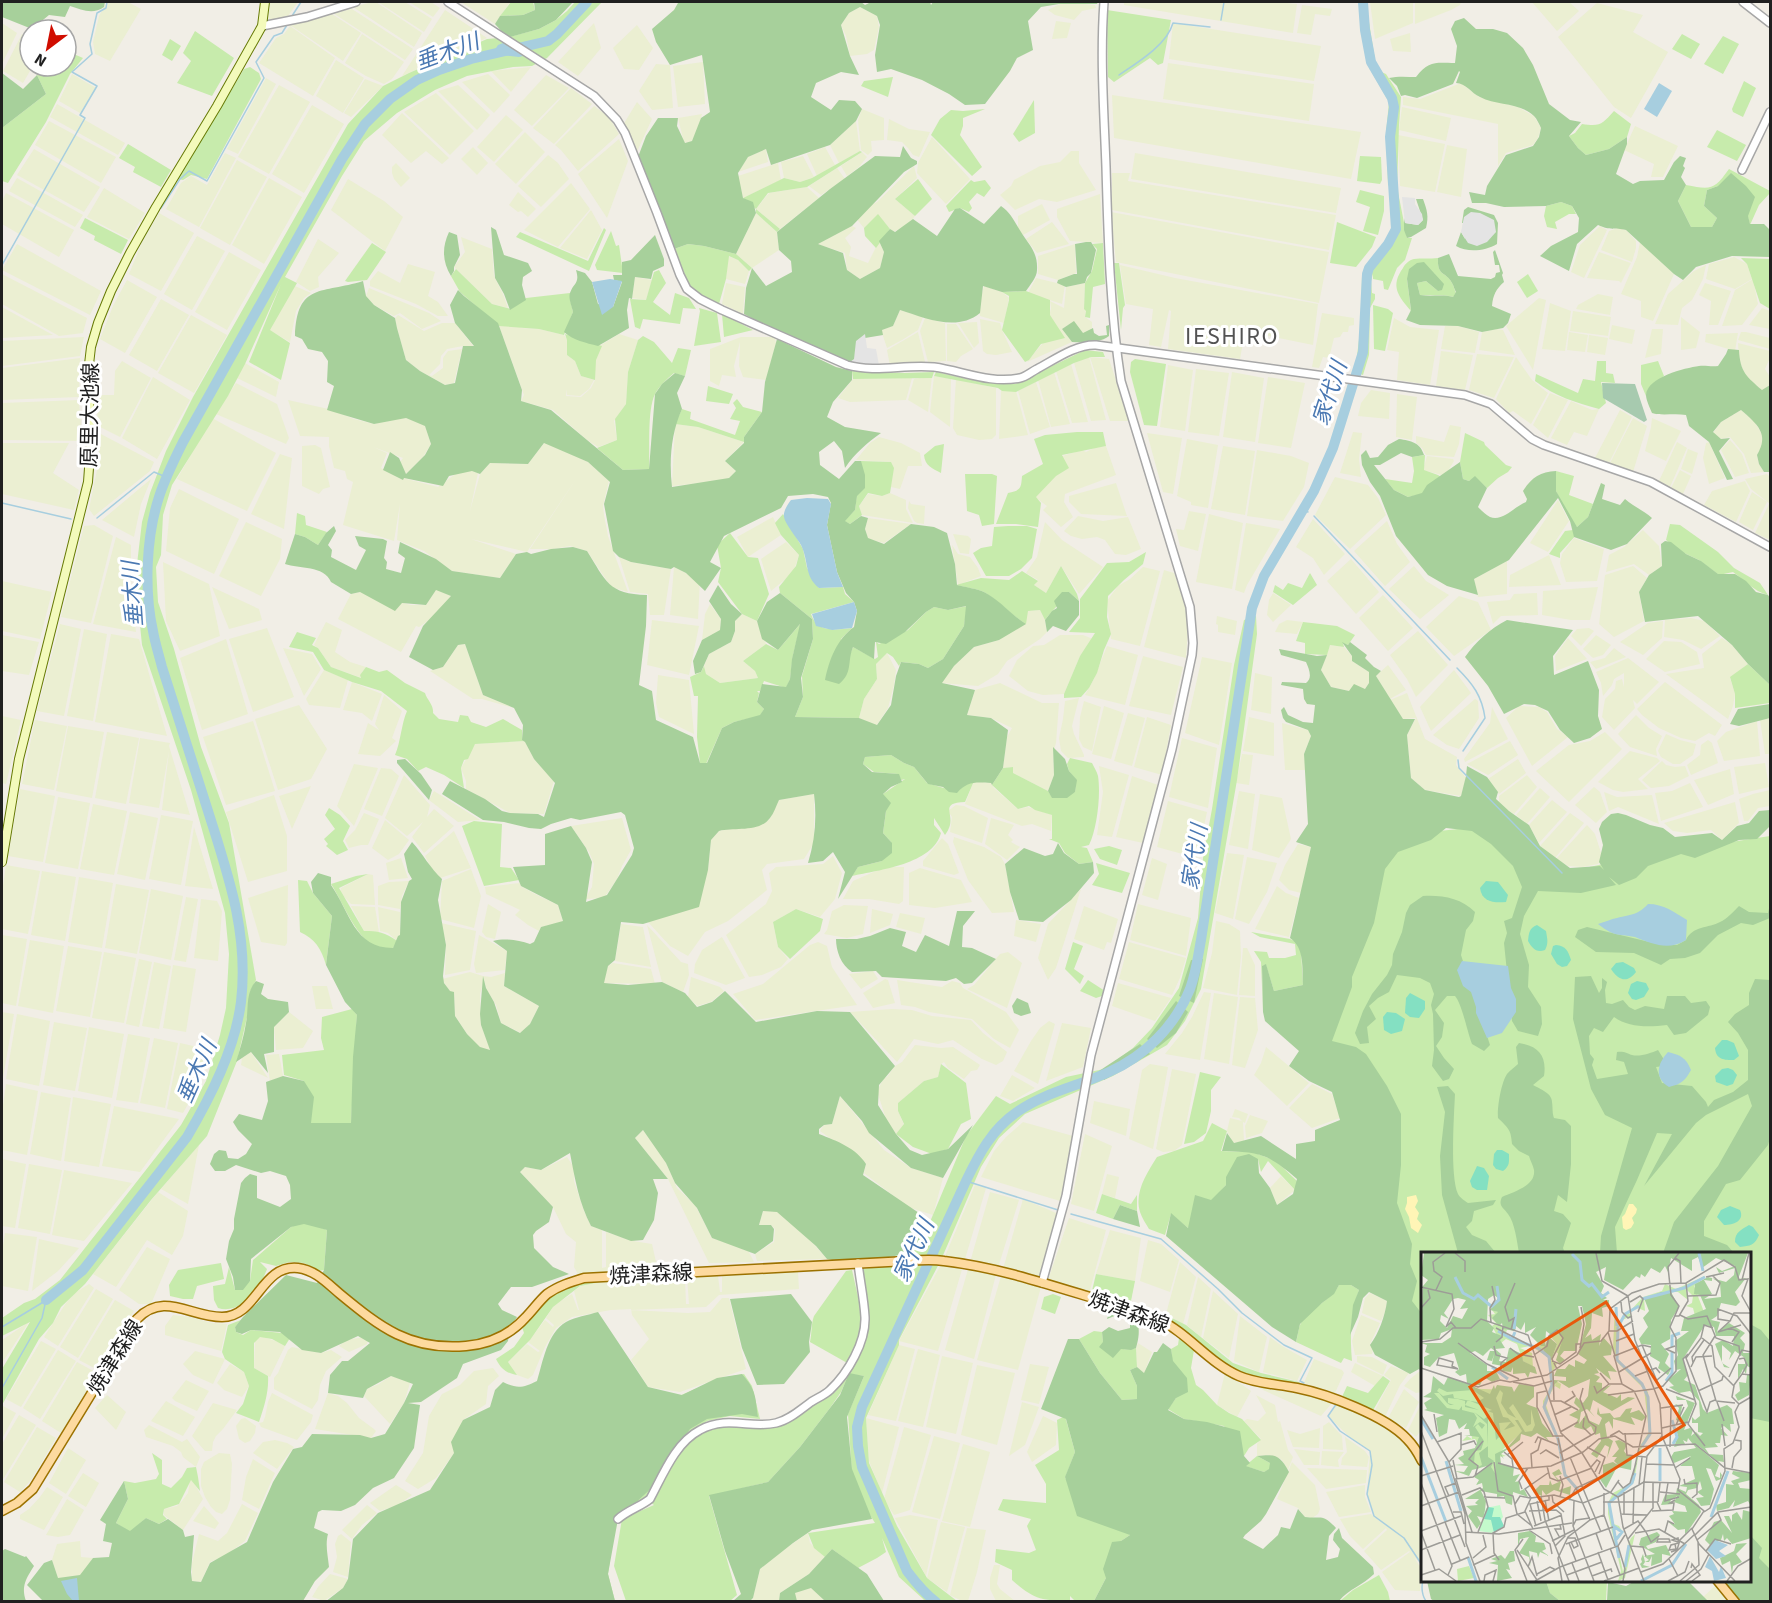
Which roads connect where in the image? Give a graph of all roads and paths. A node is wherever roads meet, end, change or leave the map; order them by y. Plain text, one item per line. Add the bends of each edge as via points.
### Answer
1 (265, 2) edge
2 (356, 2) edge
3 (448, 2) edge
4 (1104, 2) edge
5 (1743, 2) edge
6 (1770, 23) edge
7 (262, 26) junction
8 (1770, 112) edge
9 (1742, 170) dead end
10 (1116, 347) junction
11 (1770, 547) edge
12 (2, 862) edge
13 (858, 1263) junction
14 (1042, 1283) junction
15 (1421, 1460) edge
16 (2, 1511) edge
17 (618, 1519) dead end
18 (1718, 1582) edge
19 (1735, 1602) edge

1 - 7 main road, 原里大池線
2 - 7 street
3 - 10 street via 594,96 617,120 635,156 680,275 687,289 700,299 862,369 934,367 982,378 1023,378 1073,350 1089,345
4 - 10 street via 1103,100
5 - 6 street
7 - 12 main road, 原里大池線 via 130,253 93,340 88,373 88,482 19,759
8 - 9 street
10 - 11 street via 1465,395 1495,407 1544,445 1651,482
10 - 14 street via 1121,381 1190,607 1193,643 1172,749 1098,1029 1066,1196
13 - 14 main road, 焼津森線 via 942,1260
13 - 16 main road, 焼津森線 via 585,1278 559,1286 509,1333 467,1346 439,1346 397,1335 312,1272 301,1268 276,1273 240,1312 227,1317 211,1317 171,1305 153,1307 137,1319 33,1489
13 - 17 street via 865,1319 862,1337 838,1381 777,1423 725,1422 700,1430 678,1448 650,1499
14 - 15 main road, 焼津森線 via 1156,1318 1242,1377 1331,1397 1396,1429
18 - 19 main road

